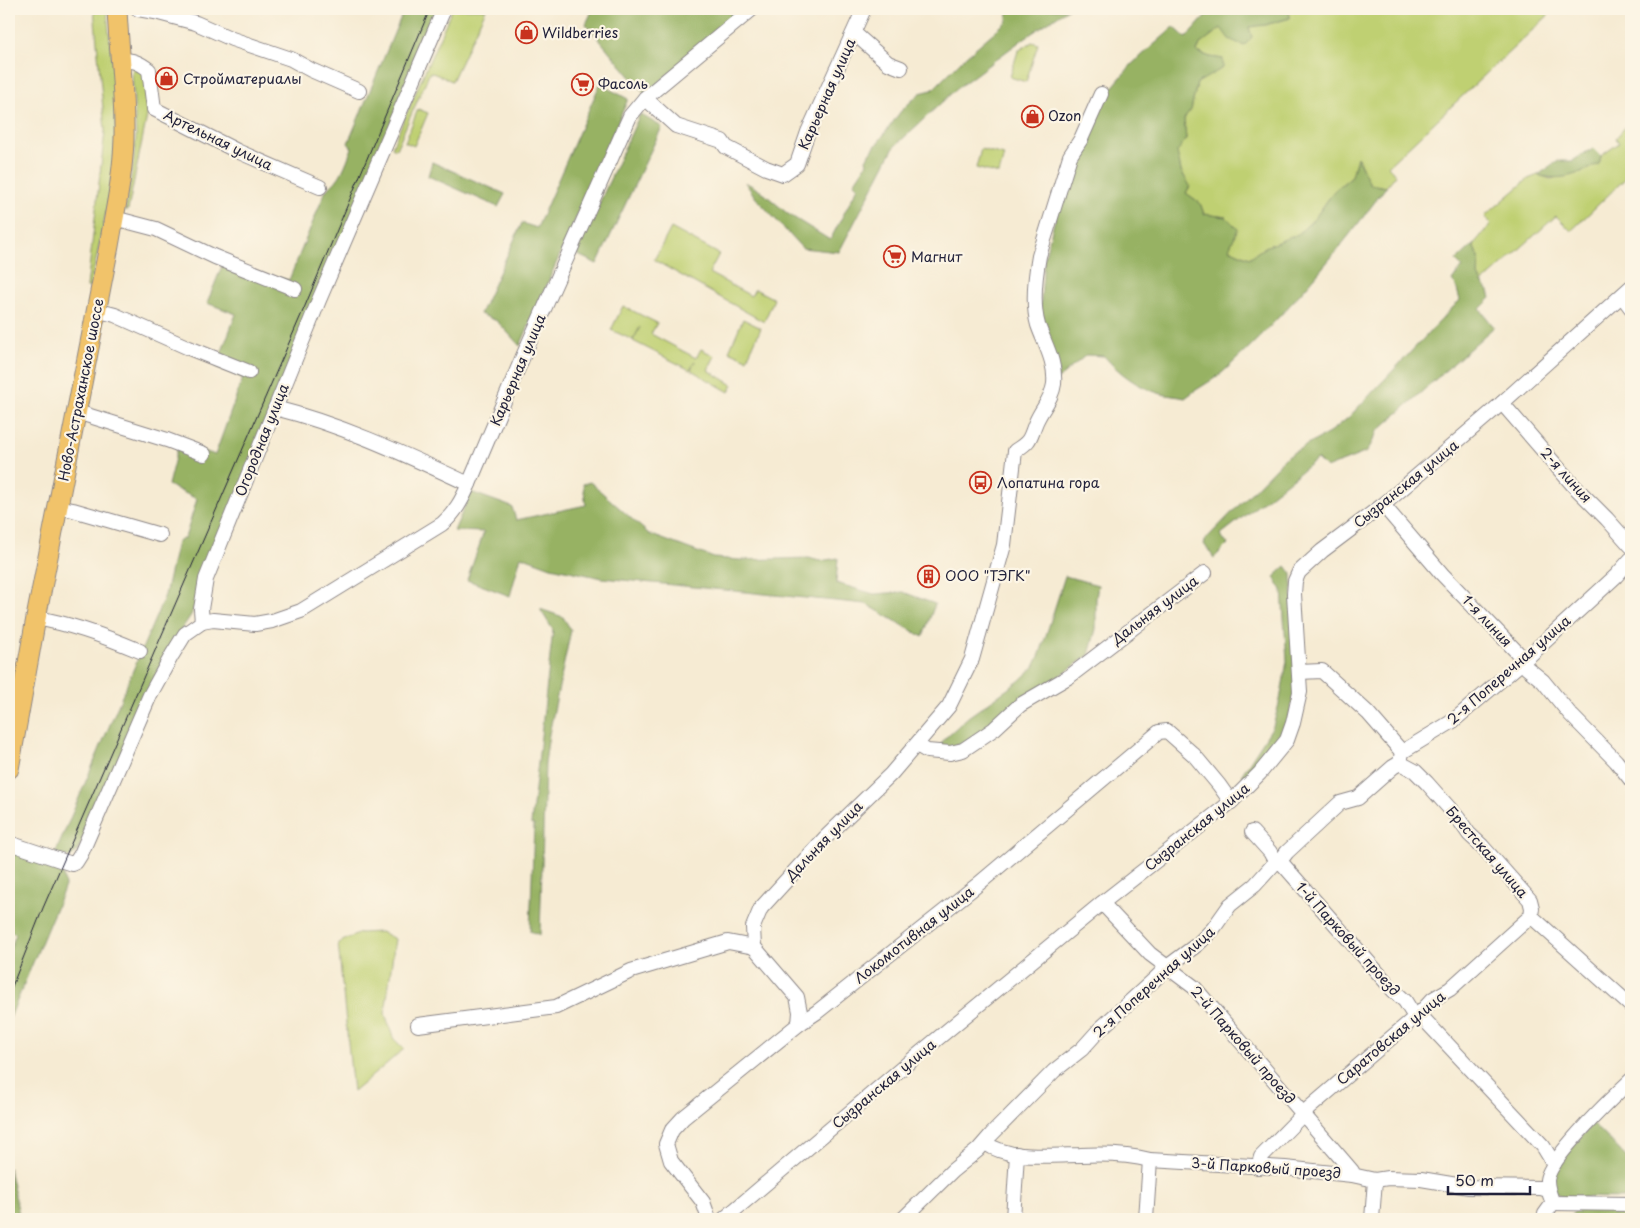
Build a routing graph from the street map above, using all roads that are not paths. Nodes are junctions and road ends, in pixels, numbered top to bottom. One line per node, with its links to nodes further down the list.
1 (118, 9): 7 (main road, Ново-Астраханское шоссе)
2 (138, 9): 9 (street)
3 (444, 9): 20 (street, Огородная улица)
4 (752, 9): 11 (street, Карьерная улица)
5 (864, 9): 6 (street, Карьерная улица)
6 (854, 33): 8 (street); 11 (street, Карьерная улица)
7 (120, 60): 12 (street, Артельная улица); 13 (main road, Ново-Астраханское шоссе)
8 (901, 68)
9 (359, 91)
10 (1101, 94): 35 (street)
11 (645, 98): 23 (street, Карьерная улица)
12 (320, 187)
13 (114, 218): 14 (street); 17 (main road, Ново-Астраханское шоссе)
14 (295, 289)
15 (1626, 292): 16 (street); 19 (street, Сызранская улица)
16 (1631, 308)
17 (96, 310): 18 (street); 21 (main road, Ново-Астраханское шоссе)
18 (249, 372)
19 (1502, 404): 24 (street, Сызранская улица); 27 (street, 2-я линия)
20 (275, 408): 23 (street); 31 (street, Огородная улица)
21 (77, 412): 22 (street); 25 (main road, Ново-Астраханское шоссе)
22 (204, 454)
23 (469, 484): 31 (street, Карьерная улица)
24 (1383, 506): 33 (street, 1-я линия); 34 (street, Сызранская улица)
25 (58, 507): 26 (street); 30 (main road, Ново-Астраханское шоссе)
26 (160, 535)
27 (1631, 546)
28 (1631, 559): 33 (street, 2-я Поперечная улица)
29 (1205, 573): 35 (street, Дальняя улица)
30 (36, 618): 32 (street); 37 (main road, Ново-Астраханское шоссе)
31 (202, 622): 41 (street)
32 (140, 652)
33 (1522, 661): 36 (street, 2-я Поперечная улица); 38 (street, 1-я линия)
34 (1299, 672): 36 (street, Брестская улица); 39 (street, Сызранская улица)
35 (917, 745): 45 (street, Дальняя улица)
36 (1401, 758): 42 (street, 2-я Поперечная улица); 44 (street, Брестская улица)
37 (9, 769)
38 (1631, 780)
39 (1231, 802): 43 (street, Сызранская улица); 49 (street, Локомотивная улица)
40 (1252, 832): 42 (street, 1-й Парковый проезд)
41 (9, 843)
42 (1278, 862): 46 (street, 2-я Поперечная улица); 48 (street, 1-й Парковый проезд)
43 (1102, 904): 46 (street, 2-й Парковый проезд); 63 (street, Сызранская улица)
44 (1531, 916): 47 (street, Брестская улица); 48 (street, Саратовская улица)
45 (754, 947): 49 (street); 50 (street)
46 (1167, 966): 52 (street, 2-й Парковый проезд); 53 (street, 2-я Поперечная улица)
47 (1631, 1006)
48 (1417, 1015): 52 (street, Саратовская улица); 56 (street, 1-й Парковый проезд)
49 (799, 1024): 62 (street, Локомотивная улица)
50 (418, 1026)
51 (1631, 1080): 56 (street)
52 (1303, 1114): 57 (street, Саратовская улица); 58 (street, 2-й Парковый проезд)
53 (985, 1143): 54 (street, 3-й Парковый проезд); 64 (street, 2-я Поперечная улица)
54 (1017, 1154): 55 (street, 3-й Парковый проезд); 65 (street)
55 (1150, 1160): 57 (street, 3-й Парковый проезд); 66 (street)
56 (1554, 1164): 60 (street)
57 (1258, 1167): 58 (street, 3-й Парковый проезд)
58 (1352, 1175): 59 (street, 3-й Парковый проезд)
59 (1375, 1180): 60 (street, 3-й Парковый проезд); 67 (street)
60 (1550, 1196): 61 (street, 3-й Парковый проезд); 68 (street)
61 (1631, 1204)
62 (709, 1219)
63 (724, 1219)
64 (903, 1219)
65 (1013, 1219)
66 (1146, 1219)
67 (1372, 1219)
68 (1544, 1219)

